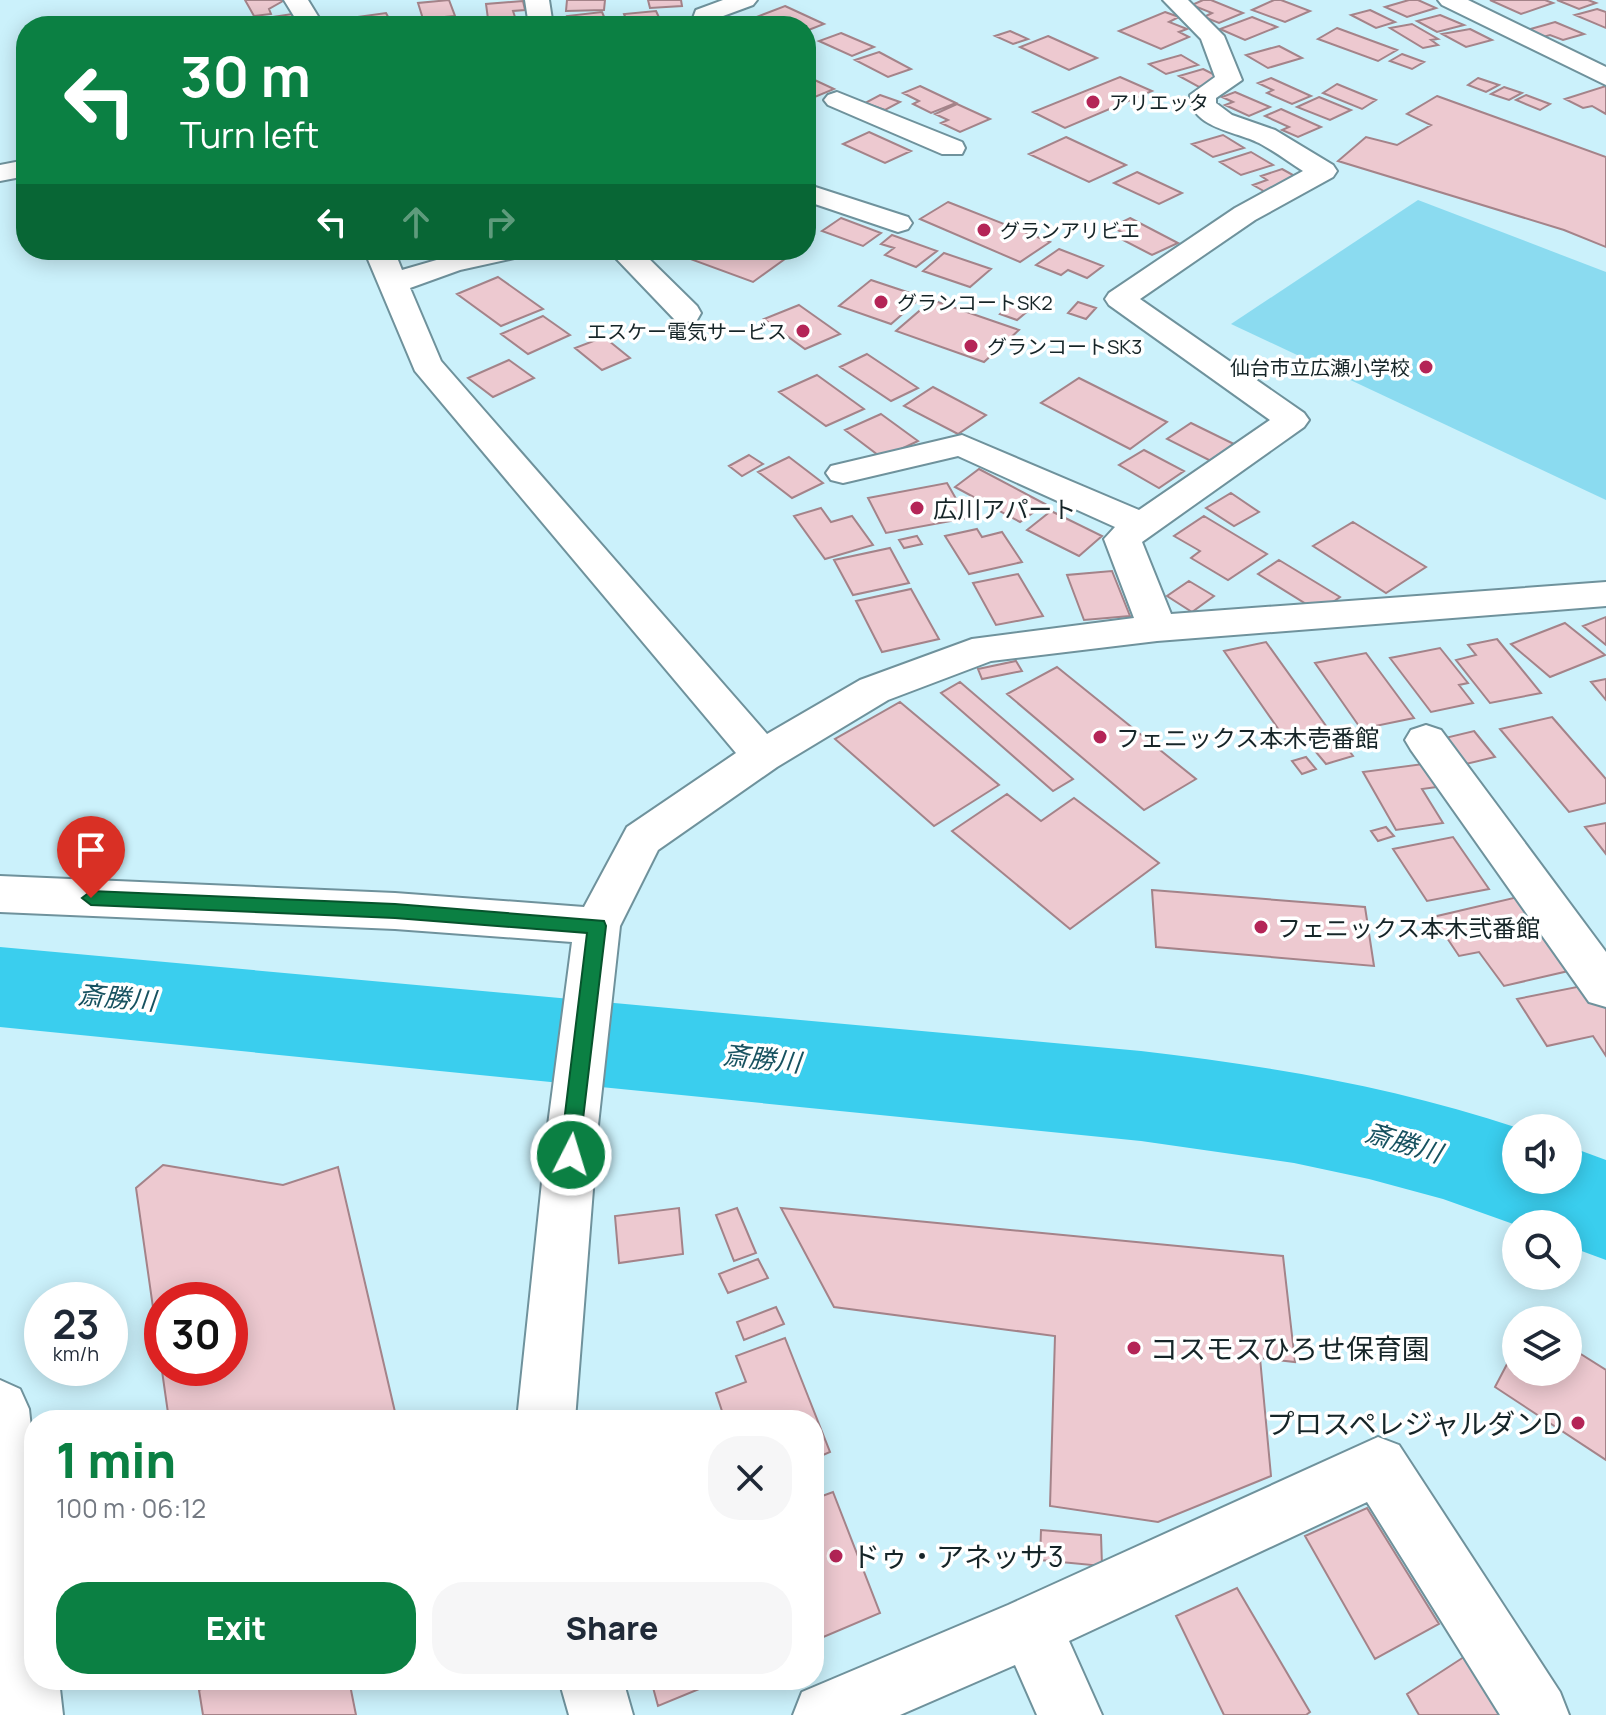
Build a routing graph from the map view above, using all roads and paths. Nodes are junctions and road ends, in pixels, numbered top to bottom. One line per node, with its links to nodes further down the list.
1 (745, 0): 4 (street)
2 (1175, 0): 16 (street)
3 (1450, 0): 5 (street)
4 (704, 16)
5 (1606, 77)
6 (862, 89): 7 (street)
7 (952, 148)
8 (816, 195): 9 (street)
9 (898, 223)
10 (383, 260): 13 (street)
11 (466, 260): 13 (street)
12 (633, 260): 14 (street)
13 (392, 284): 20 (street)
14 (686, 313)
15 (843, 473): 16 (street)
16 (1142, 525): 18 (street)
17 (1606, 594): 18 (street)
18 (1157, 628): 20 (street)
19 (1426, 740): 23 (street)
20 (762, 756): 22 (street)
21 (0, 894): 22 (street)
22 (597, 926): 25 (street)
23 (1606, 988)
24 (0, 1409): 27 (street)
25 (547, 1410)
26 (1030, 1627): 32 (street); 33 (street); 34 (street)
27 (24, 1646)
28 (28, 1690): 30 (street)
29 (594, 1690): 31 (street)
30 (31, 1715)
31 (601, 1715)
32 (825, 1715)
33 (1070, 1715)
34 (1537, 1715)

